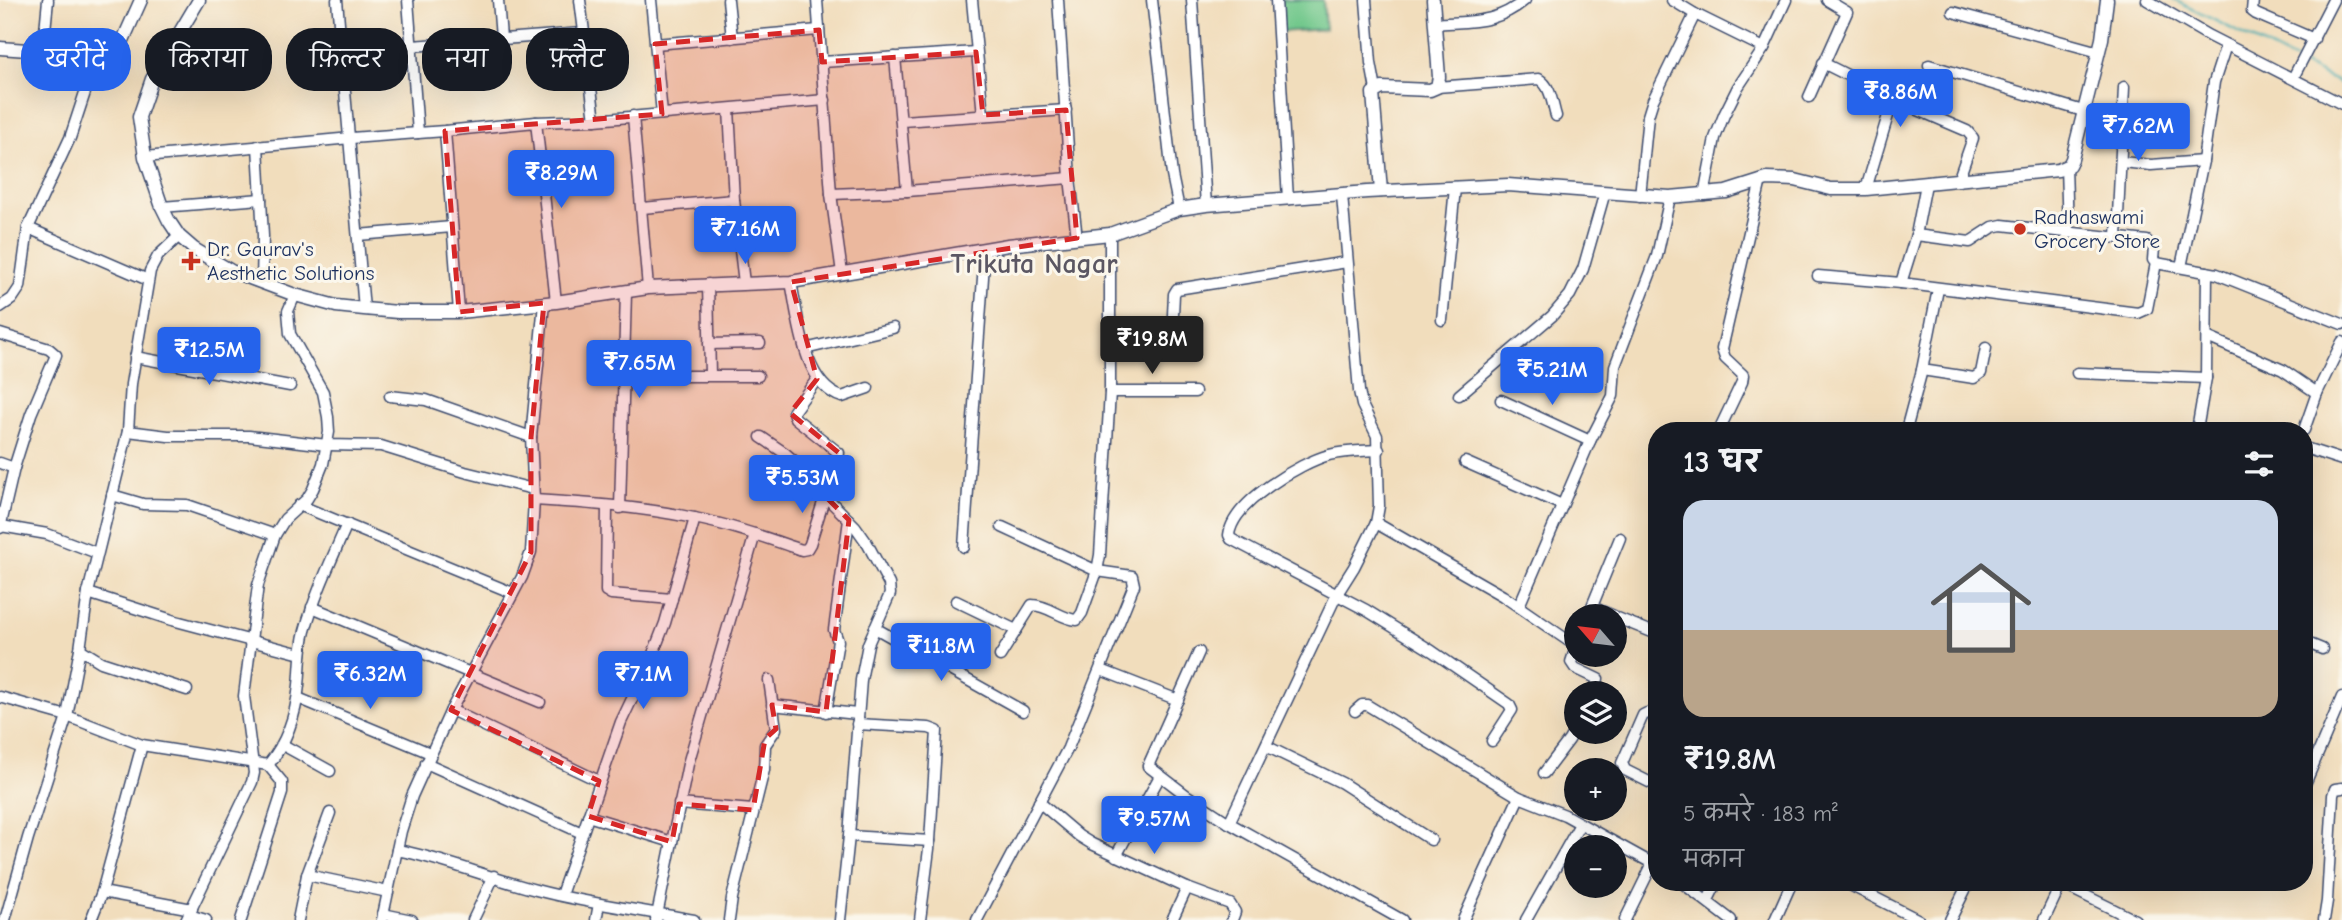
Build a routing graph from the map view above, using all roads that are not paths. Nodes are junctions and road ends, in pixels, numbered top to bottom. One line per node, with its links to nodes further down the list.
1 (48, 0): 29 (street)
2 (141, 0): 30 (street)
3 (199, 0): 73 (street)
4 (337, 0): 71 (street)
5 (408, 0): 39 (street)
6 (498, 0): 31 (street)
7 (580, 0): 32 (street)
8 (651, 0): 36 (street)
9 (728, 0): 34 (street)
10 (817, 0): 33 (street)
11 (972, 0): 43 (street)
12 (1058, 0): 59 (street)
13 (1152, 0): 97 (street)
14 (1192, 0): 94 (street)
15 (1276, 0): 92 (street)
16 (1366, 0): 52 (street)
17 (1433, 0): 28 (street)
18 (1672, 0): 27 (street)
19 (1786, 0): 41 (street)
20 (1827, 0): 47 (street)
21 (2107, 0): 44 (street)
22 (2147, 0): 38 (street)
23 (2253, 0): 35 (street)
24 (2333, 0): 35 (street)
25 (1519, 2): 28 (street)
26 (1953, 12): 44 (street)
27 (1695, 14): 41 (street); 89 (street)
28 (1436, 24): 50 (street)
29 (45, 28)
30 (129, 28)
31 (500, 28)
32 (583, 28)
33 (819, 30): 34 (street); 46 (street)
34 (732, 38): 36 (street)
35 (2314, 39): 49 (street)
36 (655, 44): 62 (street)
37 (422, 45): 39 (street)
38 (2226, 45): 49 (street); 74 (street)
39 (412, 46): 70 (street)
40 (0, 48): 42 (street)
41 (1764, 48): 88 (street)
42 (21, 49)
43 (976, 52): 45 (street); 63 (street)
44 (2099, 52): 61 (street)
45 (895, 57): 46 (street); 67 (street)
46 (822, 62): 56 (street)
47 (1823, 63): 55 (street); 82 (street)
48 (1929, 65): 61 (street)
49 (2298, 68): 57 (street)
50 (1437, 87): 52 (street); 65 (street)
51 (2124, 87): 75 (street)
52 (1376, 90): 84 (street)
53 (85, 91): 99 (street)
54 (591, 91): 66 (street)
55 (1809, 97)
56 (825, 100): 58 (street); 86 (street)
57 (2342, 104)
58 (729, 109): 62 (street); 93 (street)
59 (1066, 110): 63 (street); 77 (street)
60 (1919, 110): 79 (street)
61 (2083, 111): 76 (street)
62 (662, 114): 64 (street)
63 (983, 115): 67 (street)
64 (633, 116): 66 (street); 96 (street)
65 (1556, 116)
66 (595, 120): 68 (street)
67 (902, 121): 83 (street)
68 (536, 122): 69 (street); 124 (street)
69 (445, 131): 70 (street); 98 (street)
70 (418, 133): 71 (street)
71 (351, 138): 72 (street); 102 (street)
72 (258, 146): 73 (street); 91 (street)
73 (145, 157): 95 (street)
74 (2203, 161): 75 (street); 110 (street)
75 (2122, 162): 105 (street)
76 (2066, 166): 79 (street); 100 (street)
77 (1070, 178): 83 (street); 106 (street)
78 (1761, 180): 82 (street); 88 (street); 155 (street)
79 (1958, 181): 80 (street)
80 (1926, 184): 82 (street); 103 (street)
81 (1455, 188): 84 (street); 85 (street); 128 (street)
82 (1866, 189)
83 (907, 191): 86 (street)
84 (1381, 191): 87 (street)
85 (1605, 192): 89 (street); 152 (street)
86 (831, 194): 112 (street)
87 (1342, 195): 92 (street); 108 (street)
88 (1704, 195): 90 (street)
89 (1640, 196): 90 (street)
90 (1670, 197): 162 (street)
91 (261, 199): 95 (street); 117 (street)
92 (1288, 199): 94 (street)
93 (734, 200): 96 (street); 115 (street)
94 (1206, 205): 97 (street)
95 (162, 207): 104 (street)
96 (642, 208): 120 (street)
97 (1179, 209): 101 (street)
98 (452, 227): 102 (street); 127 (street)
99 (28, 228): 114 (street); 125 (street)
100 (2068, 233): 103 (street); 105 (street)
101 (1110, 234): 106 (street); 136 (street)
102 (358, 235): 126 (street)
103 (1916, 235): 118 (street)
104 (179, 236): 114 (street); 117 (street)
105 (2117, 237): 109 (street)
106 (1077, 238): 107 (street)
107 (985, 249): 112 (street); 186 (street)
108 (1347, 262): 136 (street); 164 (street)
109 (2156, 263): 110 (street); 121 (street)
110 (2181, 267): 111 (street)
111 (2207, 272): 129 (street); 132 (street)
112 (842, 273): 116 (street)
113 (1818, 276): 118 (street)
114 (148, 280): 139 (street)
115 (744, 282): 116 (street); 119 (street)
116 (791, 282): 138 (street)
117 (262, 283): 123 (street)
118 (1901, 283): 121 (street)
119 (708, 284): 120 (street); 135 (street)
120 (648, 288): 122 (street)
121 (1938, 289): 140 (street)
122 (626, 292): 124 (street); 176 (street)
123 (295, 295): 126 (street); 163 (street)
124 (550, 303): 127 (street); 160 (street)
125 (0, 307)
126 (364, 309): 127 (street)
127 (459, 312)
128 (1442, 320)
129 (2342, 324)
130 (893, 328): 138 (street)
131 (0, 334): 169 (street)
132 (2207, 337): 145 (street); 151 (street)
133 (760, 342): 135 (street)
134 (2342, 342): 151 (street)
135 (709, 344): 143 (street)
136 (1111, 345): 149 (street)
137 (1986, 348): 140 (street)
138 (805, 349): 146 (street)
139 (135, 357): 147 (street); 159 (street)
140 (1922, 370): 156 (street)
141 (2077, 373): 145 (street)
142 (667, 376): 143 (street)
143 (710, 376): 144 (street)
144 (758, 376)
145 (2206, 378): 157 (street)
146 (817, 379): 148 (street); 170 (street)
147 (290, 386)
148 (868, 388)
149 (1110, 392): 150 (street); 188 (street)
150 (1195, 392)
151 (2317, 393): 158 (street)
152 (1459, 395)
153 (390, 396): 160 (street)
154 (1501, 400): 162 (street)
155 (1723, 422)
156 (1908, 422)
157 (2198, 422)
158 (2307, 422)
159 (128, 431): 163 (street); 172 (street)
160 (531, 437): 171 (street)
161 (761, 437): 170 (street)
162 (1590, 442): 174 (street)
163 (327, 445): 171 (street); 173 (street)
164 (1379, 450): 179 (street); 191 (street)
165 (2313, 451): 166 (street)
166 (2342, 460)
167 (1465, 462): 174 (street)
168 (0, 463): 169 (street)
169 (14, 468): 181 (street)
170 (822, 492): 178 (street); 183 (street)
171 (534, 494): 175 (street); 190 (street)
172 (112, 495): 184 (street); 187 (street)
173 (299, 505): 180 (street); 184 (street)
174 (1562, 505): 195 (street)
175 (607, 506): 176 (street); 192 (street)
176 (620, 508): 177 (street)
177 (695, 518): 183 (street); 192 (street)
178 (849, 520): 198 (street); 224 (street)
179 (1376, 523): 191 (street); 195 (street)
180 (346, 524): 190 (street); 196 (street)
181 (0, 527): 187 (street)
182 (1002, 527): 188 (street)
183 (755, 534): 245 (street)
184 (275, 535): 202 (street)
185 (1620, 537): 194 (street)
186 (964, 547)
187 (97, 553): 189 (street)
188 (1097, 571): 199 (street); 210 (street)
189 (88, 593): 202 (street); 204 (street)
190 (513, 593): 211 (street)
191 (1337, 594): 228 (street); 232 (street)
192 (672, 599): 240 (street)
193 (956, 601): 199 (street)
194 (1593, 604)
195 (1519, 606): 201 (street)
196 (312, 607): 207 (street); 211 (street)
197 (1628, 622): 200 (street)
198 (875, 628): 222 (street); 227 (street)
199 (1016, 630): 208 (street)
200 (1648, 630)
201 (1564, 637)
202 (251, 642): 207 (street); 234 (street)
203 (2313, 645): 205 (street)
204 (80, 649): 214 (street); 226 (street)
205 (2322, 649)
206 (1199, 652): 218 (street)
207 (301, 654): 217 (street)
208 (1000, 656)
209 (1574, 667): 213 (street)
210 (1101, 670): 218 (street); 244 (street)
211 (471, 673): 219 (street); 221 (street)
212 (769, 680): 220 (street)
213 (1597, 681)
214 (187, 690)
215 (0, 697): 226 (street)
216 (2342, 697): 236 (street)
217 (298, 698): 231 (street); 233 (street)
218 (1178, 700): 239 (street)
219 (540, 702)
220 (772, 705): 224 (street); 246 (street)
221 (451, 710): 233 (street); 240 (street)
222 (1023, 710)
223 (1355, 710): 243 (street)
224 (826, 712): 227 (street)
225 (1648, 713): 241 (street)
226 (67, 716): 230 (street); 278 (street)
227 (857, 719): 252 (street); 254 (street)
228 (1492, 741)
229 (1566, 744): 238 (street)
230 (142, 745): 234 (street); 270 (street)
231 (284, 746): 235 (street); 237 (street)
232 (1266, 746): 249 (street); 253 (street)
233 (428, 758): 251 (street); 256 (street)
234 (255, 764): 235 (street); 275 (street)
235 (268, 765): 281 (street)
236 (2313, 765)
237 (330, 771)
238 (1544, 773)
239 (1160, 776): 249 (street); 257 (street)
240 (599, 781): 248 (street)
241 (1648, 782)
242 (2342, 788): 303 (street)
243 (1518, 797): 250 (street); 294 (street)
244 (1039, 802): 257 (street); 290 (street)
245 (680, 804): 246 (street); 255 (street)
246 (753, 810): 287 (street)
247 (330, 813): 259 (street)
248 (588, 816): 251 (street); 255 (street)
249 (1229, 823): 293 (street)
250 (1580, 824): 258 (street); 295 (street)
251 (582, 833): 272 (street)
252 (849, 836): 254 (street); 288 (street)
253 (1431, 840)
254 (930, 841): 289 (street)
255 (672, 842): 277 (street)
256 (397, 850): 260 (street); 271 (street)
257 (1116, 856): 262 (street)
258 (1648, 861)
259 (307, 875): 271 (street); 282 (street)
260 (494, 876): 272 (street); 284 (street)
261 (1648, 878): 296 (street)
262 (1187, 888): 291 (street); 292 (street)
263 (1694, 891): 273 (street)
264 (1712, 891): 273 (street)
265 (1788, 891): 298 (street)
266 (1862, 891): 299 (street)
267 (1964, 891): 300 (street)
268 (2057, 891): 301 (street)
269 (2076, 891): 302 (street)
270 (102, 892): 275 (street); 279 (street)
271 (388, 892): 276 (street)
272 (561, 895): 274 (street)
273 (1708, 900): 297 (street)
274 (599, 904): 277 (street); 285 (street)
275 (189, 915): 280 (street)
276 (383, 917): 283 (street)
277 (656, 917): 286 (street)
278 (5, 920)
279 (91, 920)
280 (206, 920)
281 (241, 920)
282 (298, 920)
283 (412, 920)
284 (473, 920)
285 (596, 920)
286 (694, 920)
287 (729, 920)
288 (840, 920)
289 (920, 920)
290 (978, 920)
291 (1172, 920)
292 (1232, 920)
293 (1402, 920)
294 (1463, 920)
295 (1526, 920)
296 (1625, 920)
297 (1731, 920)
298 (1776, 920)
299 (1919, 920)
300 (1950, 920)
301 (2044, 920)
302 (2135, 920)
303 (2323, 920)

